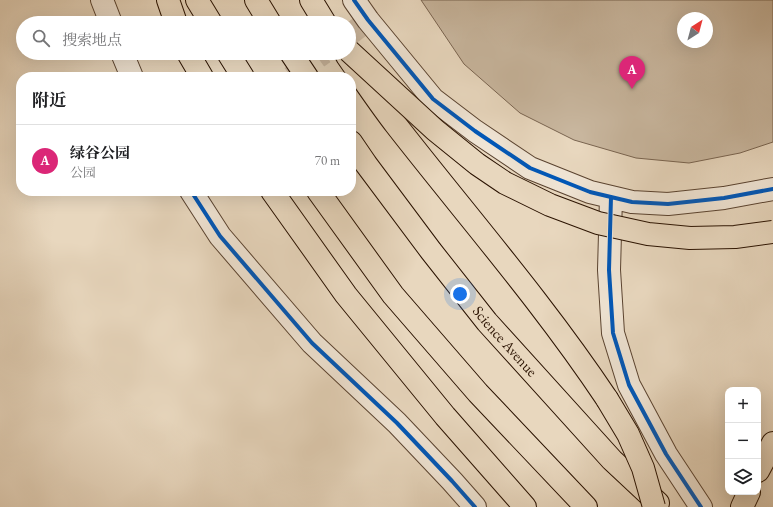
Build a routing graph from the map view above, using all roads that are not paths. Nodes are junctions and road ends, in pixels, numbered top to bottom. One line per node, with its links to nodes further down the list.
1 (102, 0): 7 (street)
2 (168, 0): 8 (main road)
3 (198, 0): 9 (main road)
4 (256, 0): 10 (main road)
5 (311, 0): 11 (main road)
6 (354, 0): 27 (street)
7 (108, 16)
8 (174, 16)
9 (206, 16)
10 (266, 16)
11 (321, 16)
12 (356, 57): 28 (main road, bridge)
13 (125, 60): 18 (street)
14 (192, 60): 19 (main road)
15 (232, 60): 20 (main road)
16 (296, 60): 21 (main road)
17 (350, 60): 35 (main road, bridge)
18 (130, 72)
19 (199, 72)
20 (240, 72)
21 (304, 72)
22 (356, 149): 36 (main road, Science Avenue)
23 (773, 189): 27 (street)
24 (194, 196): 32 (street)
25 (276, 196): 33 (main road)
26 (322, 196): 34 (main road)
27 (611, 197): 37 (street)
28 (773, 232)
29 (773, 443): 30 (main road)
30 (761, 465)
31 (748, 495): 38 (main road)
32 (475, 507)
33 (525, 507)
34 (586, 507)
35 (654, 507)
36 (661, 507)
37 (701, 507)
38 (742, 507)

